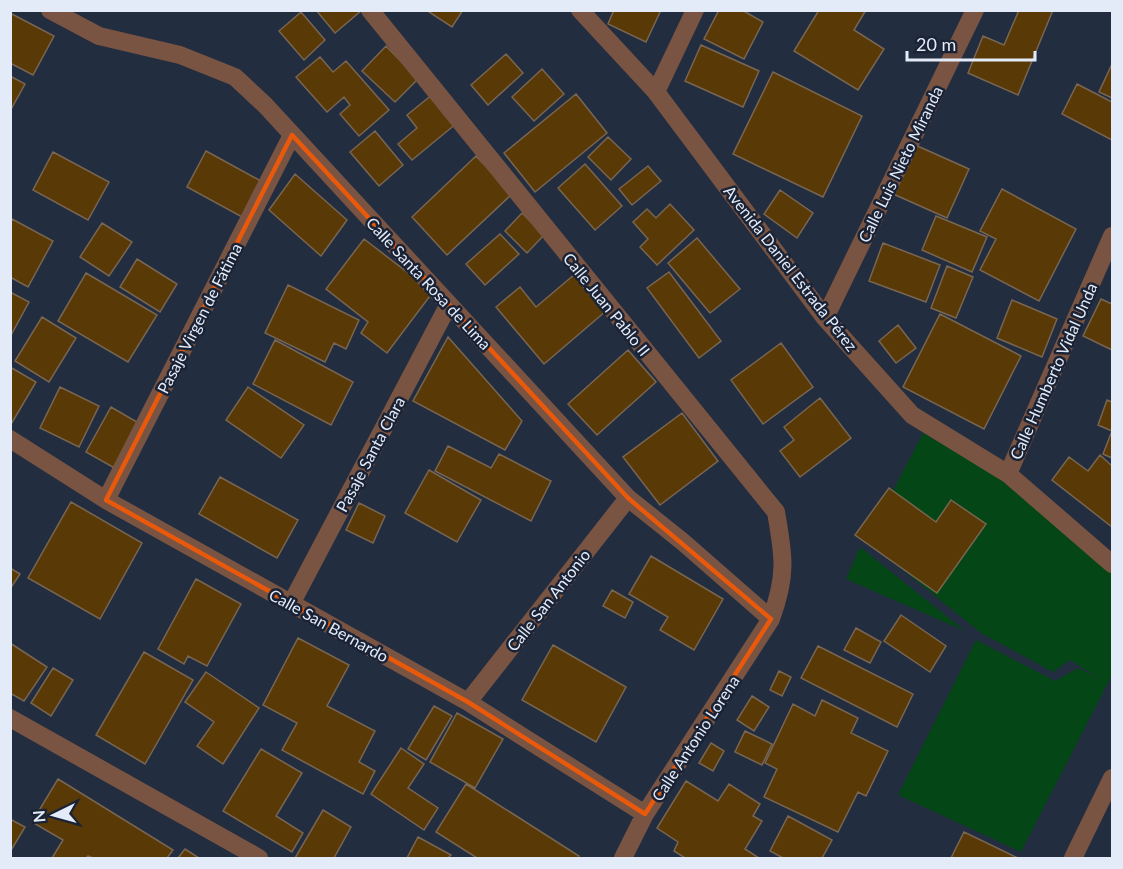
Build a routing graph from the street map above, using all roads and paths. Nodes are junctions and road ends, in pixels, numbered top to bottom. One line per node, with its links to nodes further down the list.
1 (50, 10): 7 (street, Calle Santa Rosa de Lima)
2 (370, 10): 17 (street, Calle Juan Pablo II)
3 (580, 10): 6 (street, Avenida Daniel Estrada Pérez)
4 (695, 10): 6 (street)
5 (975, 10): 10 (street, Calle Luis Nieto Miranda)
6 (656, 92): 10 (street, Avenida Daniel Estrada Pérez)
7 (292, 135): 9 (street, Calle Santa Rosa de Lima); 14 (street, Pasaje Virgen de Fátima)
8 (1113, 236): 12 (street, Calle Humberto Vidal Unda)
9 (449, 304): 13 (street, Calle Santa Rosa de Lima); 16 (street, Pasaje Santa Clara)
10 (825, 318): 12 (street, Avenida Daniel Estrada Pérez)
11 (10, 439): 14 (street, Calle San Bernardo)
12 (1008, 474): 15 (street, Avenida Daniel Estrada Pérez)
13 (628, 498): 17 (street, Calle Santa Rosa de Lima); 18 (street, Calle San Antonio)
14 (106, 500): 16 (street, Calle San Bernardo)
15 (1113, 564)
16 (291, 604): 18 (street, Calle San Bernardo)
17 (771, 619): 21 (street, Calle Antonio Lorena)
18 (468, 702): 21 (street, Calle San Bernardo)
19 (10, 718): 22 (street)
20 (1113, 778): 24 (street)
21 (645, 814): 23 (street, Calle Antonio Lorena)
22 (259, 858)
23 (623, 858)
24 (1073, 858)

